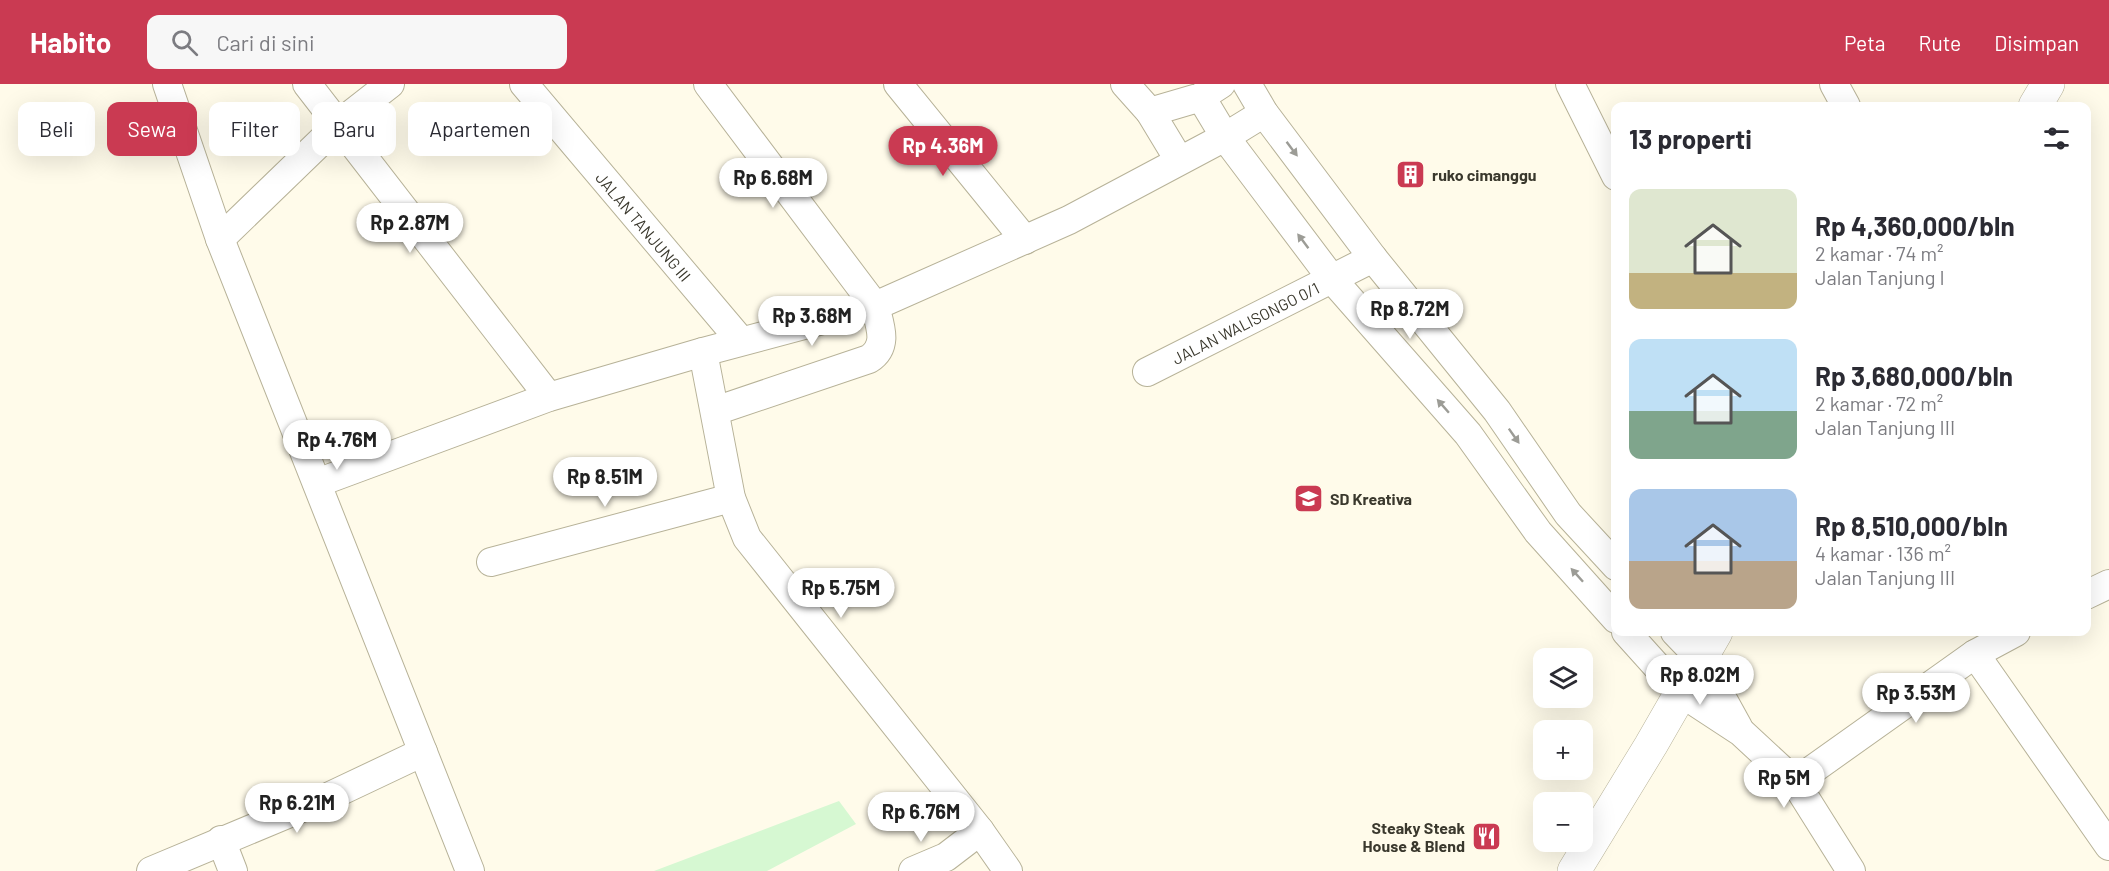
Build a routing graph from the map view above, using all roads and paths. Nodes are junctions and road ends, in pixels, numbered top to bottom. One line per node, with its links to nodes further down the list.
1 (167, 84): 24 (street)
2 (307, 84): 13 (street)
3 (390, 84): 14 (street)
4 (524, 84): 29 (street, JALAN TANJUNG III)
5 (708, 84): 28 (street)
6 (898, 84): 25 (street)
7 (1125, 84): 17 (street)
8 (1247, 84): 18 (street)
9 (1570, 84): 23 (street)
10 (1834, 84): 15 (street)
11 (2048, 84): 16 (street)
12 (1211, 90): 17 (street); 19 (street)
13 (322, 102)
14 (367, 102)
15 (1844, 102)
16 (2037, 102)
17 (1150, 112): 22 (street)
18 (1264, 113): 19 (street); 26 (street, one-way to 26)
19 (1225, 137): 22 (street); 27 (street, one-way to 19)
20 (312, 150): 24 (street)
21 (365, 156): 32 (street)
22 (1179, 160): 25 (street)
23 (1611, 166)
24 (220, 239): 36 (street)
25 (1025, 240): 28 (street)
26 (1373, 258): 27 (street, JALAN WALISONGO 0/1); 34 (street)
27 (1332, 279): 31 (street, JALAN WALISONGO 0/1); 35 (street, one-way to 27)
28 (875, 306): 29 (street); 33 (street)
29 (741, 341): 30 (street)
30 (703, 352): 32 (street); 33 (street)
31 (1148, 372)
32 (549, 397): 36 (street)
33 (715, 411): 37 (street)
34 (1497, 411): 35 (street); 38 (street, one-way to 38)
35 (1468, 434): 42 (street, one-way to 35)
36 (317, 483): 50 (street)
37 (731, 498): 39 (street); 52 (street)
38 (1611, 561)
39 (491, 562)
40 (2109, 584): 41 (street)
41 (2091, 593)
42 (1611, 613)
43 (1630, 636): 48 (street)
44 (1686, 636): 46 (street)
45 (2009, 636): 47 (street)
46 (1708, 645): 48 (street); 49 (street)
47 (1975, 654): 51 (street); 54 (street)
48 (1680, 692): 49 (street); 60 (street)
49 (1736, 729): 51 (street)
50 (423, 752): 53 (street); 57 (street)
51 (1795, 782): 61 (street)
52 (980, 831): 58 (street); 59 (street)
53 (221, 840): 55 (street); 56 (street)
54 (2109, 846)
55 (151, 871)
56 (233, 871)
57 (470, 871)
58 (913, 871)
59 (1008, 871)
60 (1574, 871)
61 (1851, 871)

